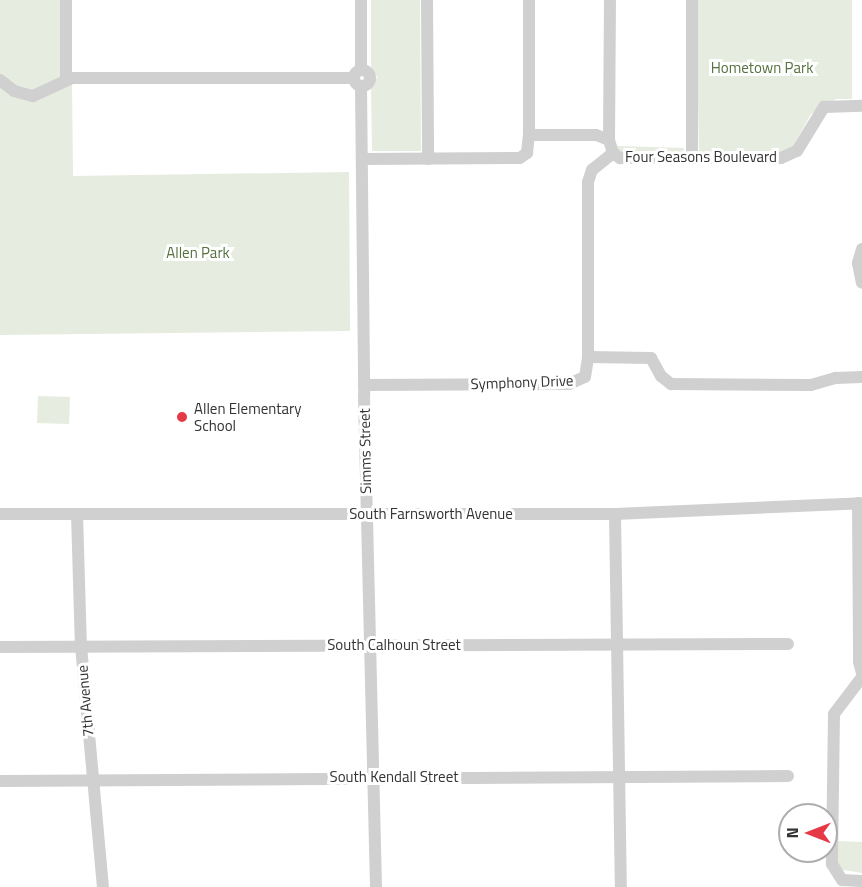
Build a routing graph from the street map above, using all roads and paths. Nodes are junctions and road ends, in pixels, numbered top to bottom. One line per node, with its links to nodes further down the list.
1 (66, 0): 7 (street)
2 (361, 0): 8 (street, Simms Street)
3 (427, 0): 15 (street)
4 (529, 0): 11 (street)
5 (610, 0): 12 (street)
6 (692, 0): 16 (street)
7 (66, 78): 8 (street); 9 (street)
8 (359, 78): 14 (street, Simms Street)
9 (0, 80)
10 (862, 106): 16 (street, Four Seasons Boulevard)
11 (529, 135): 12 (street, Four Seasons Boulevard); 15 (street)
12 (609, 140): 13 (street, Four Seasons Boulevard)
13 (613, 153): 16 (street, Four Seasons Boulevard); 19 (street)
14 (364, 159): 15 (street); 21 (street, Simms Street)
15 (429, 159)
16 (692, 159)
17 (862, 249): 18 (street)
18 (862, 283)
19 (588, 357): 20 (street, Symphony Drive); 21 (street, Symphony Drive)
20 (862, 377)
21 (364, 385): 23 (street, Simms Street)
22 (860, 503): 26 (street, South Farnsworth Avenue); 32 (street)
23 (366, 513): 25 (street, South Farnsworth Avenue); 26 (street, South Farnsworth Avenue); 28 (street, Simms Street)
24 (0, 514): 25 (street, South Farnsworth Avenue)
25 (77, 514): 30 (street, 7th Avenue)
26 (615, 514): 29 (street)
27 (788, 644): 29 (street, South Calhoun Street)
28 (373, 645): 29 (street, South Calhoun Street); 30 (street, South Calhoun Street); 34 (street, Simms Street)
29 (618, 645): 35 (street)
30 (81, 646): 31 (street, South Calhoun Street); 36 (street, 7th Avenue)
31 (0, 647)
32 (862, 675): 38 (street)
33 (788, 776): 35 (street, South Kendall Street)
34 (375, 777): 35 (street, South Kendall Street); 36 (street, South Kendall Street); 40 (street, Simms Street)
35 (620, 777): 41 (street)
36 (92, 780): 37 (street, South Kendall Street); 39 (street, 7th Avenue)
37 (0, 781)
38 (862, 881)
39 (103, 887)
40 (376, 887)
41 (621, 887)

